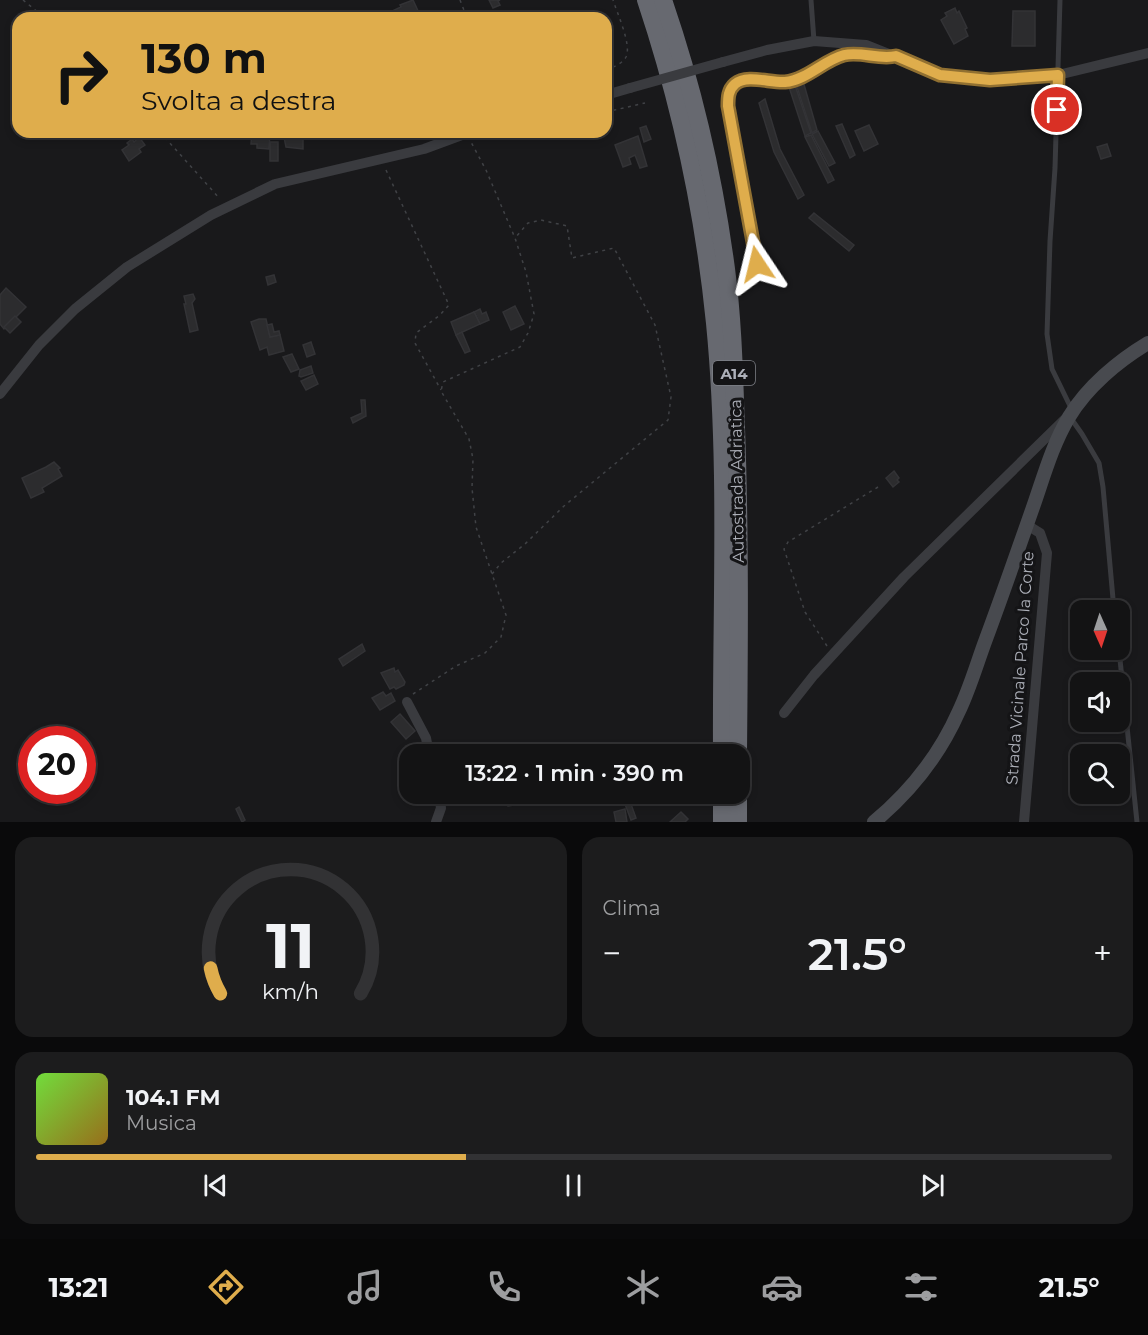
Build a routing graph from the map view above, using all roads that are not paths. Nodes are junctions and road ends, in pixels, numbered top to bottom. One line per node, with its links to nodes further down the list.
1 (646, 0): 21 (highway, Autostrada Adriatica / A14)
2 (663, 0): 22 (highway, Autostrada Adriatica / A14)
3 (811, 0): 5 (lane)
4 (1060, 0): 8 (lane)
5 (814, 41): 7 (street); 9 (street, bridge)
6 (1148, 53): 8 (street)
7 (896, 56): 8 (street); 11 (lane)
8 (1058, 75): 14 (lane)
9 (612, 93)
10 (456, 138): 13 (street)
11 (757, 264)
12 (1148, 343): 14 (street)
13 (0, 394)
14 (1071, 414): 15 (street); 16 (lane); 19 (street)
15 (1027, 525): 29 (street); 30 (street, Strada Vicinale Parco la Corte)
16 (1113, 600)
17 (1120, 660): 31 (lane)
18 (407, 702): 20 (street)
19 (784, 713)
20 (427, 744)
21 (722, 744)
22 (738, 744)
23 (440, 804): 26 (street)
24 (722, 804): 27 (highway)
25 (738, 804): 28 (highway)
26 (436, 822)
27 (722, 822)
28 (738, 822)
29 (874, 822)
30 (1024, 822)
31 (1137, 822)

